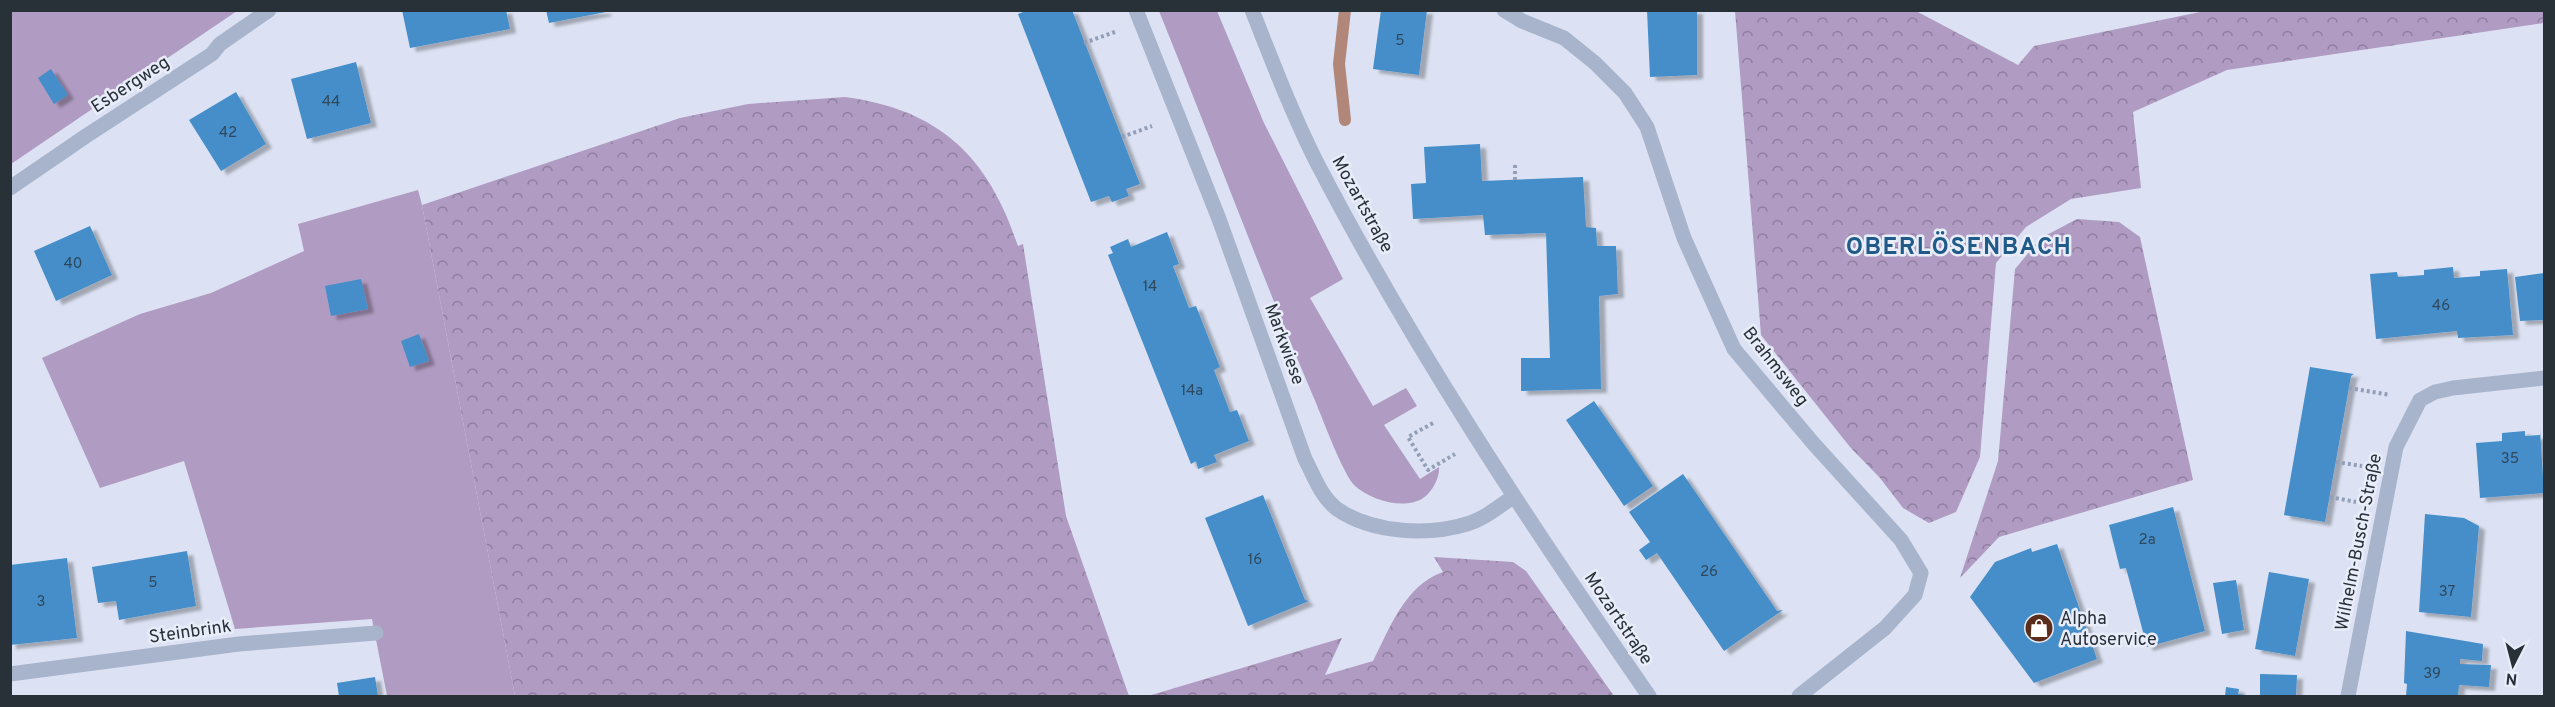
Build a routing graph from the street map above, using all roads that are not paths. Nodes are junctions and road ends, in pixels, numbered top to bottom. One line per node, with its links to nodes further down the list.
1 (269, 10): 5 (street, Esbergweg)
2 (1136, 10): 7 (street, Markwiese)
3 (1252, 10): 7 (street, Mozartstraße)
4 (1504, 10): 11 (street, Brahmsweg)
5 (10, 188)
6 (2544, 378): 12 (street, Wilhelm-Busch-Straße)
7 (1514, 495): 10 (street, Mozartstraße)
8 (376, 633): 9 (street, Steinbrink)
9 (10, 674)
10 (1649, 696)
11 (1799, 696)
12 (2348, 696)

